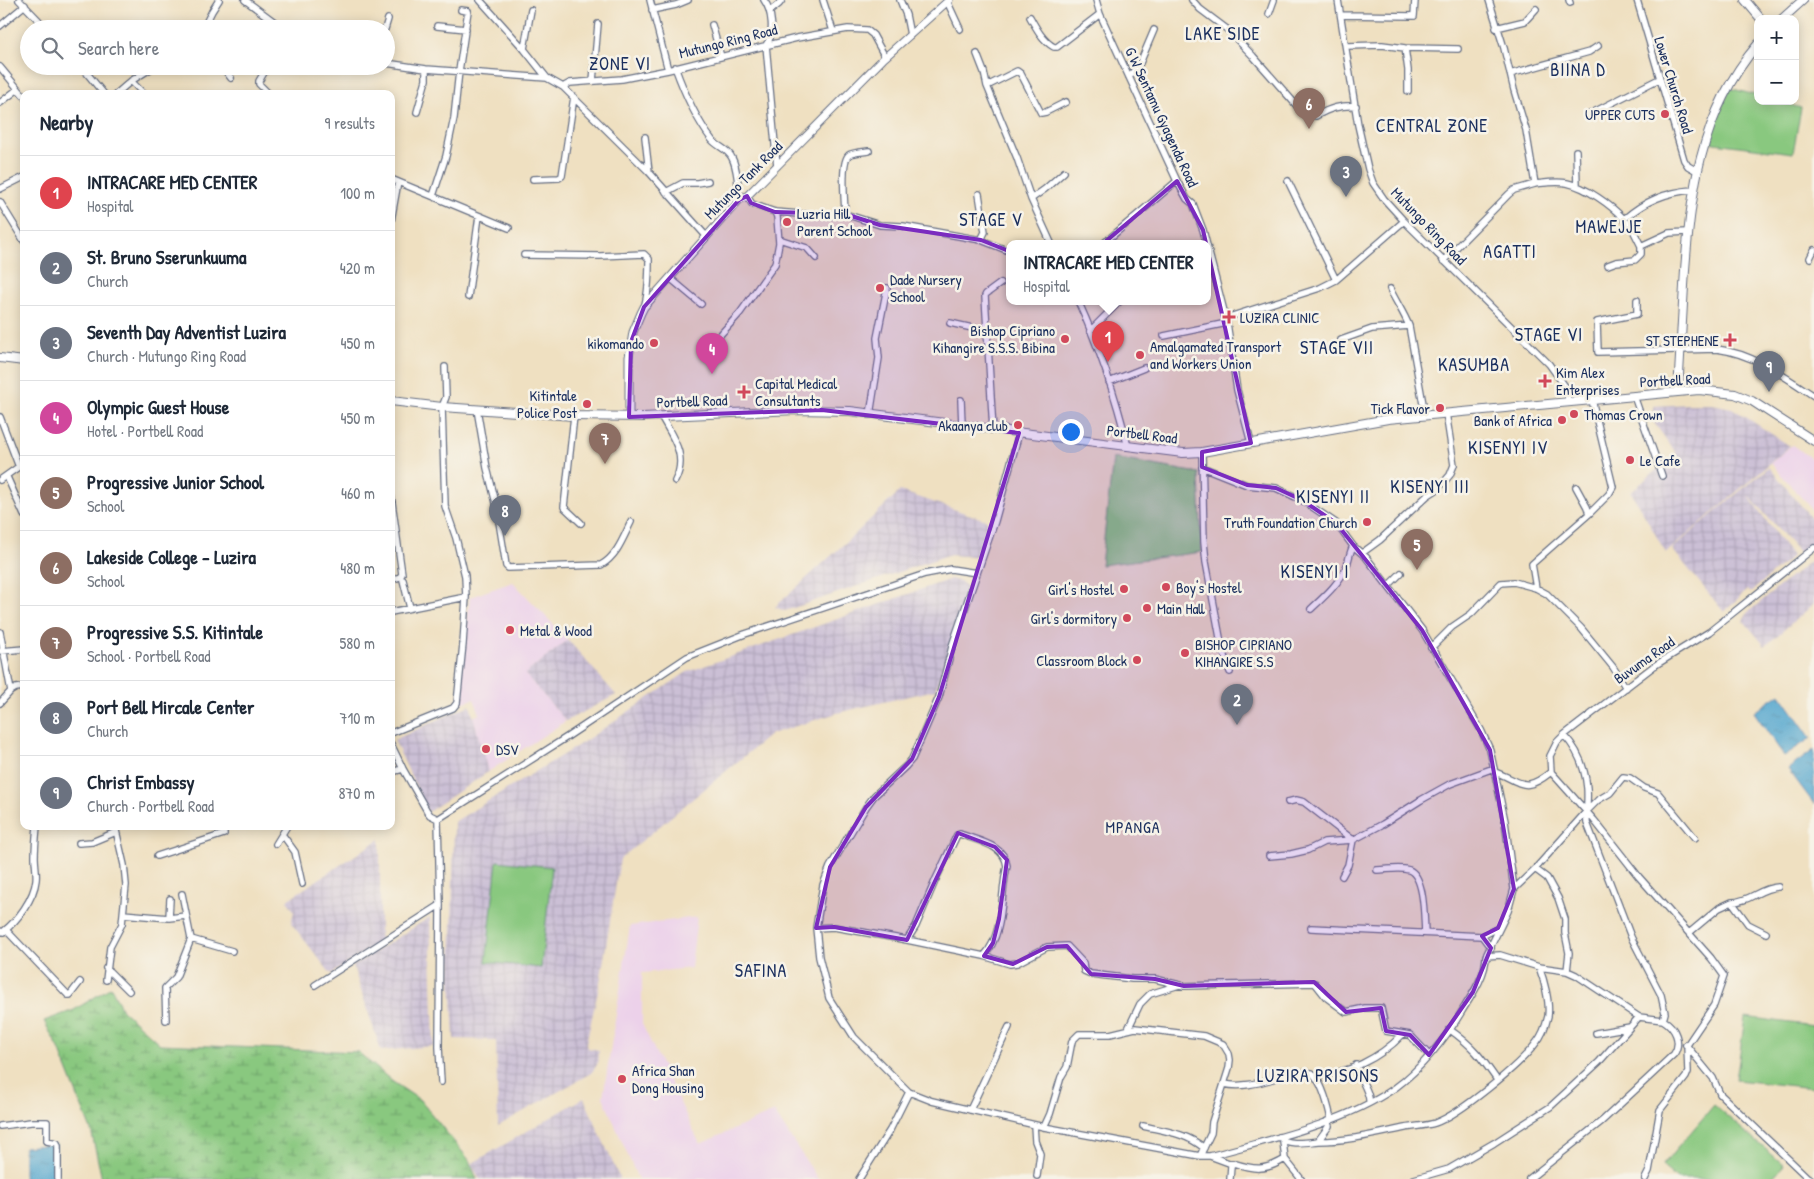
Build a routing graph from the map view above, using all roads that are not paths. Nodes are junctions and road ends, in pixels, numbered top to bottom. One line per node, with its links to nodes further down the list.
1 (19, 0): 22 (street)
2 (219, 0): 36 (street)
3 (244, 0): 23 (street)
4 (258, 0): 23 (street)
5 (480, 0): 53 (street)
6 (650, 0): 27 (street)
7 (688, 0): 27 (street)
8 (764, 0): 28 (street)
9 (782, 0): 28 (street)
10 (823, 0): 46 (street)
11 (900, 0): 47 (street)
12 (1096, 0): 29 (street, G W Sentamu Gyagenda Road)
13 (1192, 0): 87 (street)
14 (1274, 0): 30 (street)
15 (1338, 0): 31 (street, Mutungo Ring Road)
16 (1415, 0): 31 (street)
17 (1488, 0): 42 (street)
18 (1637, 0): 72 (street, Lower Church Road)
19 (1745, 0): 32 (main road)
20 (1803, 0): 33 (main road)
21 (948, 1): 44 (street); 47 (street, Mutungo Tank Road)
22 (25, 5): 35 (street); 40 (street)
23 (253, 7): 37 (street)
24 (1536, 9): 42 (street)
25 (461, 10): 43 (street)
26 (531, 10): 53 (street)
27 (652, 10): 62 (street)
28 (770, 11): 48 (street)
29 (1100, 14): 34 (street); 69 (street, G W Sentamu Gyagenda Road)
30 (1269, 14)
31 (1341, 15): 49 (street, Mutungo Ring Road)
32 (1758, 15)
33 (1786, 15)
34 (1030, 17)
35 (39, 20)
36 (208, 20)
37 (271, 20)
38 (598, 24): 74 (street)
39 (712, 25): 56 (street)
40 (0, 26)
41 (437, 26): 43 (street)
42 (1496, 28): 64 (street)
43 (466, 29): 63 (street)
44 (960, 29)
45 (1154, 30): 69 (street)
46 (833, 31): 48 (street, Mutungo Ring Road); 57 (street, Mutungo Ring Road)
47 (910, 35): 57 (street, Mutungo Tank Road)
48 (766, 45): 56 (street, Mutungo Ring Road); 93 (street)
49 (1347, 46): 51 (street); 87 (street, Mutungo Ring Road)
50 (1598, 46): 64 (street)
51 (1405, 48): 54 (street); 83 (street)
52 (1754, 48): 94 (main road)
53 (524, 49): 71 (street)
54 (1458, 49)
55 (977, 54): 75 (street)
56 (721, 56): 60 (street, Mutungo Ring Road)
57 (885, 57): 93 (street, Mutungo Tank Road)
58 (395, 64): 61 (street)
59 (0, 67): 77 (street)
60 (675, 67): 62 (street, Mutungo Ring Road); 114 (street)
61 (426, 69): 63 (street); 88 (street)
62 (668, 70): 74 (street, Mutungo Ring Road)
63 (459, 71): 71 (street); 110 (street)
64 (1510, 74): 104 (street)
65 (88, 75): 78 (street)
66 (141, 75): 73 (street)
67 (229, 75): 70 (street)
68 (262, 75): 81 (street)
69 (1129, 77): 101 (street, G W Sentamu Gyagenda Road)
70 (231, 78)
71 (547, 78): 76 (street)
72 (1659, 79): 89 (street); 94 (street, Lower Church Road)
73 (132, 81): 79 (street); 80 (street)
74 (593, 81): 76 (street, Mutungo Ring Road)
75 (987, 86): 85 (street); 113 (street)
76 (563, 87): 84 (street)
77 (18, 89): 82 (street); 86 (street)
78 (101, 90)
79 (121, 90)
80 (140, 90)
81 (265, 90)
82 (20, 91)
83 (1408, 91)
84 (574, 97): 95 (street); 98 (street)
85 (1066, 102)
86 (0, 103)
87 (1356, 106): 120 (street, Mutungo Ring Road)
88 (417, 112)
89 (1590, 114)
90 (645, 137): 95 (street)
91 (1576, 151): 105 (street)
92 (869, 152): 117 (street)
93 (777, 166): 111 (street, Mutungo Tank Road)
94 (1697, 171): 107 (main road)
95 (649, 172): 108 (street)
96 (1064, 172): 113 (street)
97 (20, 179): 106 (street)
98 (533, 179)
99 (395, 181): 103 (street)
100 (708, 181): 108 (street)
101 (1177, 181): 128 (street); 129 (street, G W Sentamu Gyagenda Road)
102 (1288, 181): 140 (street)
103 (398, 182): 110 (street); 112 (street)
104 (1534, 184): 105 (street); 136 (street)
105 (1577, 186): 119 (street)
106 (0, 189)
107 (1693, 190): 119 (street); 122 (main road)
108 (666, 192): 124 (street)
109 (979, 194): 126 (street)
110 (433, 196): 118 (street)
111 (747, 196): 114 (street, Mutungo Tank Road); 116 (street)
112 (395, 199)
113 (1031, 199): 127 (street)
114 (739, 200): 124 (street, Mutungo Tank Road)
115 (0, 202): 123 (street)
116 (775, 212): 117 (street); 125 (street)
117 (845, 214): 126 (street)
118 (479, 216): 121 (street); 144 (street)
119 (1624, 219): 130 (street)
120 (1404, 221): 136 (street, Mutungo Ring Road); 140 (street)
121 (509, 228)
122 (1687, 232): 130 (street); 158 (main road)
123 (20, 234)
124 (707, 237): 139 (street, Mutungo Tank Road)
125 (779, 239): 134 (street); 155 (street)
126 (981, 240): 131 (street)
127 (1051, 240)
128 (1108, 240)
129 (1206, 240)
130 (1641, 246): 138 (street)
131 (1006, 250)
132 (1814, 250): 135 (street)
133 (524, 255): 149 (street)
134 (816, 258)
135 (1810, 258)
136 (1443, 260): 170 (street, Mutungo Ring Road)
137 (1211, 261): 150 (street, G W Sentamu Gyagenda Road)
138 (1608, 265)
139 (670, 278): 146 (street); 149 (street, Mutungo Tank Road)
140 (1336, 280): 150 (street)
141 (1001, 283): 153 (street)
142 (887, 288): 174 (street)
143 (1390, 289): 152 (street)
144 (468, 297)
145 (1637, 300): 158 (street)
146 (701, 304)
147 (1080, 305): 154 (street)
148 (1116, 305): 154 (street)
149 (644, 307): 179 (street, Mutungo Tank Road)
150 (1226, 320): 156 (street); 184 (street, G W Sentamu Gyagenda Road)
151 (950, 322): 153 (street)
152 (1409, 326): 157 (street); 175 (street)
153 (986, 331): 181 (street)
154 (1090, 331): 163 (street)
155 (720, 335)
156 (1164, 336)
157 (1341, 340)
158 (1680, 349): 164 (main road); 166 (street)
159 (0, 358): 160 (main road)
160 (20, 360)
161 (445, 367): 171 (street)
162 (1144, 368): 163 (street)
163 (1109, 382): 185 (street)
164 (1678, 392): 165 (main road, Portbell Road); 183 (main road, Portbell Road)
165 (1634, 396): 168 (main road, Portbell Road); 190 (street)
166 (1814, 396)
167 (961, 400): 180 (street)
168 (1592, 400): 170 (main road, Portbell Road); 196 (street)
169 (395, 401): 171 (main road, Portbell Road)
170 (1568, 402): 173 (main road, Portbell Road)
171 (442, 407): 172 (main road, Portbell Road); 209 (street)
172 (477, 409): 176 (main road, Portbell Road); 197 (street)
173 (1446, 413): 175 (main road, Portbell Road); 202 (street)
174 (870, 415): 177 (main road, Portbell Road); 180 (main road, Portbell Road)
175 (1425, 415): 184 (main road, Portbell Road)
176 (574, 416): 179 (main road, Portbell Road); 199 (street)
177 (661, 416): 179 (main road, Portbell Road); 193 (street)
178 (0, 417): 187 (street)
179 (629, 417)
180 (962, 425): 181 (main road, Portbell Road)
181 (993, 430): 182 (main road, Portbell Road)
182 (1019, 433): 185 (main road, Portbell Road); 203 (street)
183 (1814, 442)
184 (1251, 443): 186 (main road, Portbell Road)
185 (1128, 447): 186 (main road, Portbell Road)
186 (1202, 452): 189 (street)
187 (20, 463)
188 (20, 466): 191 (street)
189 (1202, 467): 200 (street); 217 (street)
190 (1662, 476)
191 (6, 477): 192 (street); 195 (street)
192 (0, 480)
193 (675, 481)
194 (1576, 486): 196 (street)
195 (20, 506)
196 (1589, 514): 208 (street)
197 (631, 522)
198 (395, 523): 205 (street)
199 (581, 523)
200 (1353, 546): 202 (street); 211 (street)
201 (1814, 548): 219 (street, Buvuma Road)
202 (1362, 553): 207 (street)
203 (977, 573): 231 (street); 257 (street)
204 (1401, 573): 207 (street)
205 (395, 579)
206 (403, 580): 210 (street)
207 (1388, 586): 214 (street)
208 (1536, 588): 214 (street); 219 (street)
209 (466, 597): 210 (street); 222 (street)
210 (410, 608): 212 (street)
211 (1311, 609)
212 (395, 611)
213 (0, 632): 216 (street)
214 (1431, 648): 226 (street)
215 (20, 649): 216 (street)
216 (2, 651): 220 (street)
217 (1230, 672)
218 (20, 688): 220 (street)
219 (1626, 688): 223 (street, Buvuma Road)
220 (12, 691): 221 (street)
221 (0, 703)
222 (395, 731)
223 (1564, 735): 228 (street, Buvuma Road); 230 (street)
224 (395, 753): 225 (street)
225 (402, 769): 227 (street); 231 (street)
226 (1494, 770): 228 (street); 239 (street); 249 (street)
227 (395, 771)
228 (1551, 772): 230 (street)
229 (1288, 802): 239 (street)
230 (1586, 812): 238 (street); 244 (street); 262 (street); 281 (street)
231 (438, 819): 253 (street)
232 (37, 830): 260 (street)
233 (114, 830): 240 (street)
234 (116, 830): 254 (street)
235 (224, 830): 242 (street)
236 (284, 830): 237 (street)
237 (282, 834): 241 (street); 247 (street)
238 (1695, 838)
239 (1353, 840): 243 (street); 246 (street)
240 (78, 843)
241 (276, 844)
242 (157, 856)
243 (1269, 856)
244 (1535, 869): 249 (street); 273 (street)
245 (1377, 870): 261 (street)
246 (1342, 876)
247 (302, 884)
248 (1778, 887): 252 (street)
249 (1514, 889): 259 (street)
250 (182, 894): 255 (street)
251 (170, 899): 256 (street)
252 (1732, 902): 262 (street); 263 (street)
253 (440, 906): 276 (street); 295 (street)
254 (123, 914): 256 (street); 271 (street)
255 (186, 916): 256 (street); 265 (street)
256 (169, 918)
257 (816, 928): 266 (street); 298 (street)
258 (1311, 928): 261 (street)
259 (1498, 928): 264 (street); 267 (street)
260 (3, 930): 275 (street)
261 (1425, 933): 264 (street)
262 (1689, 933): 289 (street)
263 (1766, 933)
264 (1482, 936): 267 (street)
265 (191, 939): 268 (street); 280 (street)
266 (906, 940): 269 (street); 269 (street)
267 (1491, 948): 270 (street)
268 (232, 952)
269 (984, 956): 277 (street)
270 (1486, 956): 272 (street); 285 (street)
271 (106, 968): 274 (street); 278 (street)
272 (1539, 968): 273 (street); 294 (street)
273 (1567, 971): 279 (street)
274 (106, 980)
275 (80, 982)
276 (315, 985)
277 (1179, 985): 284 (street); 287 (street)
278 (129, 991)
279 (1639, 1018): 281 (street); 283 (street)
280 (166, 1020)
281 (1664, 1020): 288 (street)
282 (1009, 1027): 300 (street)
283 (1630, 1027): 286 (street); 318 (street)
284 (1128, 1029): 297 (street); 305 (street)
285 (1449, 1029): 290 (street); 294 (street)
286 (1596, 1033)
287 (1402, 1034): 290 (street); 291 (street)
288 (1678, 1044): 289 (street); 319 (street)
289 (1687, 1045): 320 (street); 321 (street)
290 (1429, 1055): 299 (street)
291 (1356, 1065): 292 (street); 299 (street)
292 (1327, 1074): 293 (street); 296 (street)
293 (1314, 1075): 296 (street); 297 (street)
294 (1497, 1080): 307 (street)
295 (441, 1082)
296 (1318, 1082): 301 (street)
297 (1224, 1084): 308 (street)
298 (909, 1092): 300 (street); 315 (street)
299 (1369, 1103): 301 (street)
300 (970, 1110): 302 (street)
301 (1329, 1120): 306 (street); 307 (street)
302 (1034, 1125): 305 (street); 313 (street)
303 (0, 1126): 314 (street)
304 (1143, 1126): 308 (street)
305 (1044, 1127): 309 (street)
306 (1281, 1139): 307 (street); 310 (street); 311 (street)
307 (1318, 1141)
308 (1204, 1148): 309 (street)
309 (1200, 1156): 310 (street)
310 (1210, 1156): 312 (street)
311 (1285, 1159): 312 (street); 317 (street)
312 (1233, 1163): 316 (street)
313 (1037, 1176)
314 (58, 1179)
315 (859, 1179)
316 (1230, 1179)
317 (1301, 1179)
318 (1414, 1179)
319 (1529, 1179)
320 (1645, 1179)
321 (1811, 1179)

